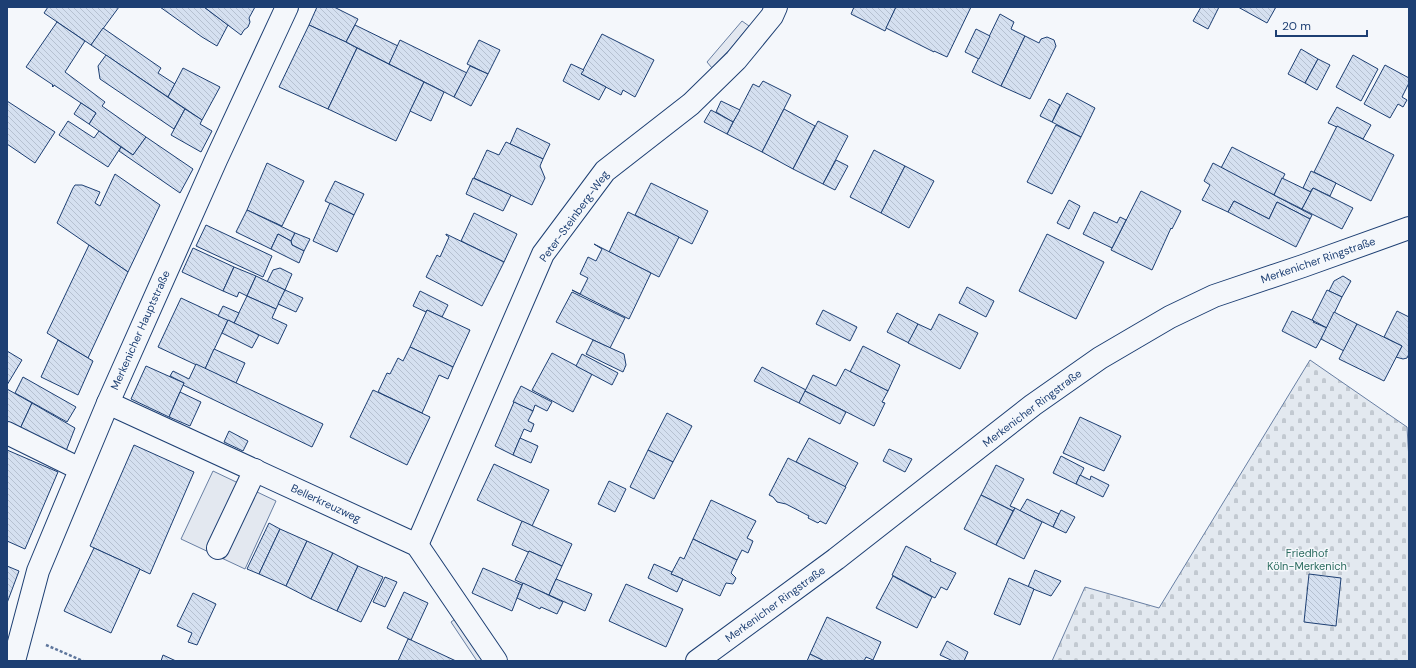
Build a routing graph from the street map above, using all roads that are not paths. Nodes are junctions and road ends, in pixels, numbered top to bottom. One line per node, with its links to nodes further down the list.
1 (287, 7): 4 (street, Merkenicher Hauptstraße)
2 (776, 7): 8 (street, Peter-Steinberg-Weg)
3 (1409, 228): 12 (street, Merkenicher Ringstraße)
4 (108, 403): 6 (street, Merkenicher Hauptstraße); 7 (street, Bellerkreuzweg)
5 (7, 433): 6 (street)
6 (80, 469): 10 (street, Merkenicher Hauptstraße)
7 (255, 470): 8 (street, Bellerkreuzweg); 9 (street)
8 (417, 545): 11 (street)
9 (218, 548)
10 (14, 661)
11 (496, 661)
12 (697, 661)

